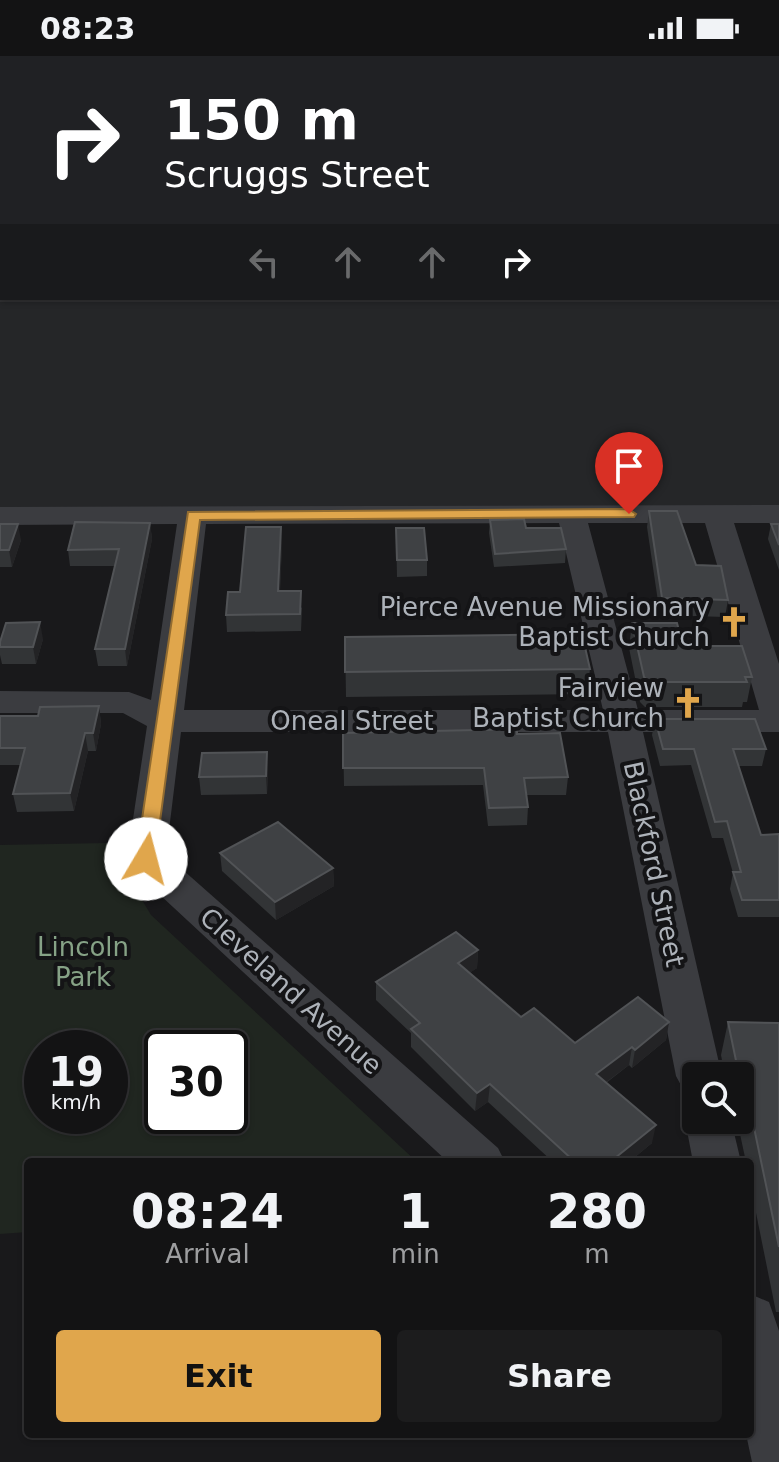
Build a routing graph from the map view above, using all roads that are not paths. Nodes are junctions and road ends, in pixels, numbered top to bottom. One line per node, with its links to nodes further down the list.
1 (717, 513): 2 (street); 3 (street); 8 (street)
2 (571, 514): 4 (street); 7 (street, Blackford Street)
3 (779, 514)
4 (193, 515): 5 (street); 9 (street, Cleveland Avenue)
5 (0, 516)
6 (0, 702): 9 (street)
7 (623, 719): 8 (street, Oneal Street); 9 (street, Oneal Street); 10 (street, Blackford Street)
8 (779, 720)
9 (165, 721): 12 (street, Cleveland Avenue)
10 (696, 1062)
11 (711, 1134): 13 (street)
12 (477, 1158)
13 (716, 1158)
14 (754, 1341): 15 (street)
15 (770, 1429)

